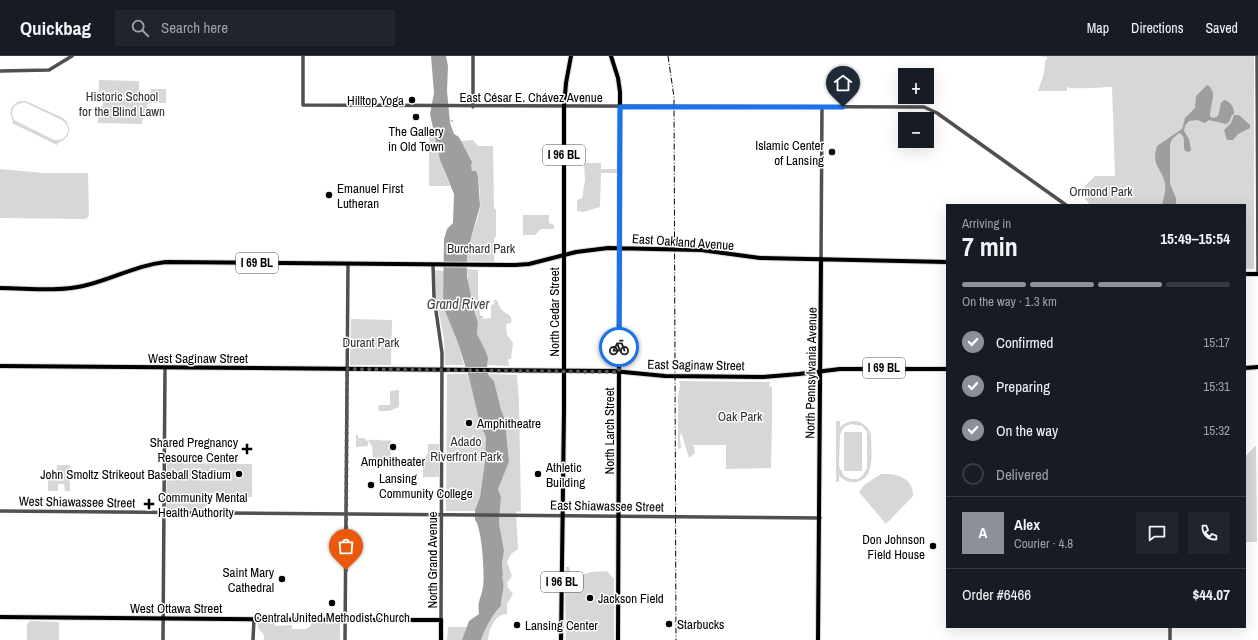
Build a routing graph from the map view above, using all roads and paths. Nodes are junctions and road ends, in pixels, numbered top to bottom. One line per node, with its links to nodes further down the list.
1 (72, 56): 7 (street)
2 (303, 56): 8 (street, East César E. Chávez Avenue)
3 (473, 56): 8 (street)
4 (571, 56): 9 (main road, North Cedar Street / I 96 BL)
5 (611, 56): 10 (main road, North Larch Street)
6 (1258, 56): 20 (street)
7 (0, 71)
8 (473, 107): 9 (street, East César E. Chávez Avenue)
9 (564, 107): 10 (street, East César E. Chávez Avenue); 14 (main road, North Cedar Street / I 96 BL)
10 (620, 107): 11 (street, East César E. Chávez Avenue); 13 (main road, North Larch Street)
11 (822, 107): 12 (street, East César E. Chávez Avenue); 15 (street, North Pennsylvania Avenue)
12 (1065, 204)
13 (620, 248): 14 (main road, East Oakland Avenue / I 69 BL); 15 (main road, East Oakland Avenue / I 69 BL); 31 (main road, North Larch Street)
14 (564, 255): 18 (main road, East Oakland Avenue / I 69 BL); 30 (main road, North Cedar Street / I 96 BL)
15 (821, 259): 16 (main road, East Oakland Avenue / I 69 BL); 32 (main road, North Pennsylvania Avenue)
16 (946, 262)
17 (348, 264): 18 (main road, East Oakland Avenue / I 69 BL); 21 (main road, I 69 BL); 26 (street)
18 (433, 265): 28 (street, North Grand Avenue)
19 (1246, 274): 20 (main road)
20 (1258, 274)
21 (0, 288)
22 (0, 366): 24 (main road, West Saginaw Street / I 69 BL)
23 (1258, 367): 25 (main road)
24 (164, 368): 26 (main road, West Saginaw Street / I 69 BL); 34 (street)
25 (1246, 368)
26 (347, 369): 27 (main road, West Saginaw Street / I 69 BL); 35 (street)
27 (396, 369): 28 (main road, East Saginaw Street / I 69 BL)
28 (442, 369): 30 (main road, East Saginaw Street / I 69 BL); 37 (street, North Grand Avenue)
29 (946, 369): 32 (main road, East Saginaw Street / I 69 BL)
30 (564, 371): 31 (main road, East Saginaw Street / I 69 BL); 38 (main road, North Cedar Street / I 96 BL)
31 (619, 372): 32 (main road, East Saginaw Street / I 69 BL); 39 (main road, North Larch Street)
32 (821, 372): 40 (main road, North Pennsylvania Avenue)
33 (0, 511): 34 (street, West Shiawassee Street)
34 (163, 513): 35 (street, West Shiawassee Street); 42 (street)
35 (346, 514): 36 (street, West Shiawassee Street); 44 (street)
36 (394, 515): 37 (street, East Shiawassee Street)
37 (442, 515): 38 (street, East Shiawassee Street); 47 (street, North Grand Avenue)
38 (562, 516): 39 (street, East Shiawassee Street); 53 (main road, North Cedar Street / I 96 BL)
39 (619, 517): 40 (street, East Shiawassee Street); 54 (main road, North Larch Street)
40 (820, 518): 55 (main road, North Pennsylvania Avenue)
41 (0, 617): 42 (main road, West Ottawa Street)
42 (163, 618): 43 (main road, West Ottawa Street); 49 (street)
43 (254, 619): 44 (main road, West Ottawa Street); 50 (street)
44 (345, 620): 45 (main road, West Ottawa Street); 51 (street)
45 (351, 620)
46 (360, 620): 47 (main road)
47 (441, 620): 52 (main road, North Grand Avenue)
48 (1170, 628): 56 (street)
49 (163, 640)
50 (253, 640)
51 (345, 640)
52 (442, 640)
53 (561, 640)
54 (618, 640)
55 (818, 640)
56 (1170, 640)

